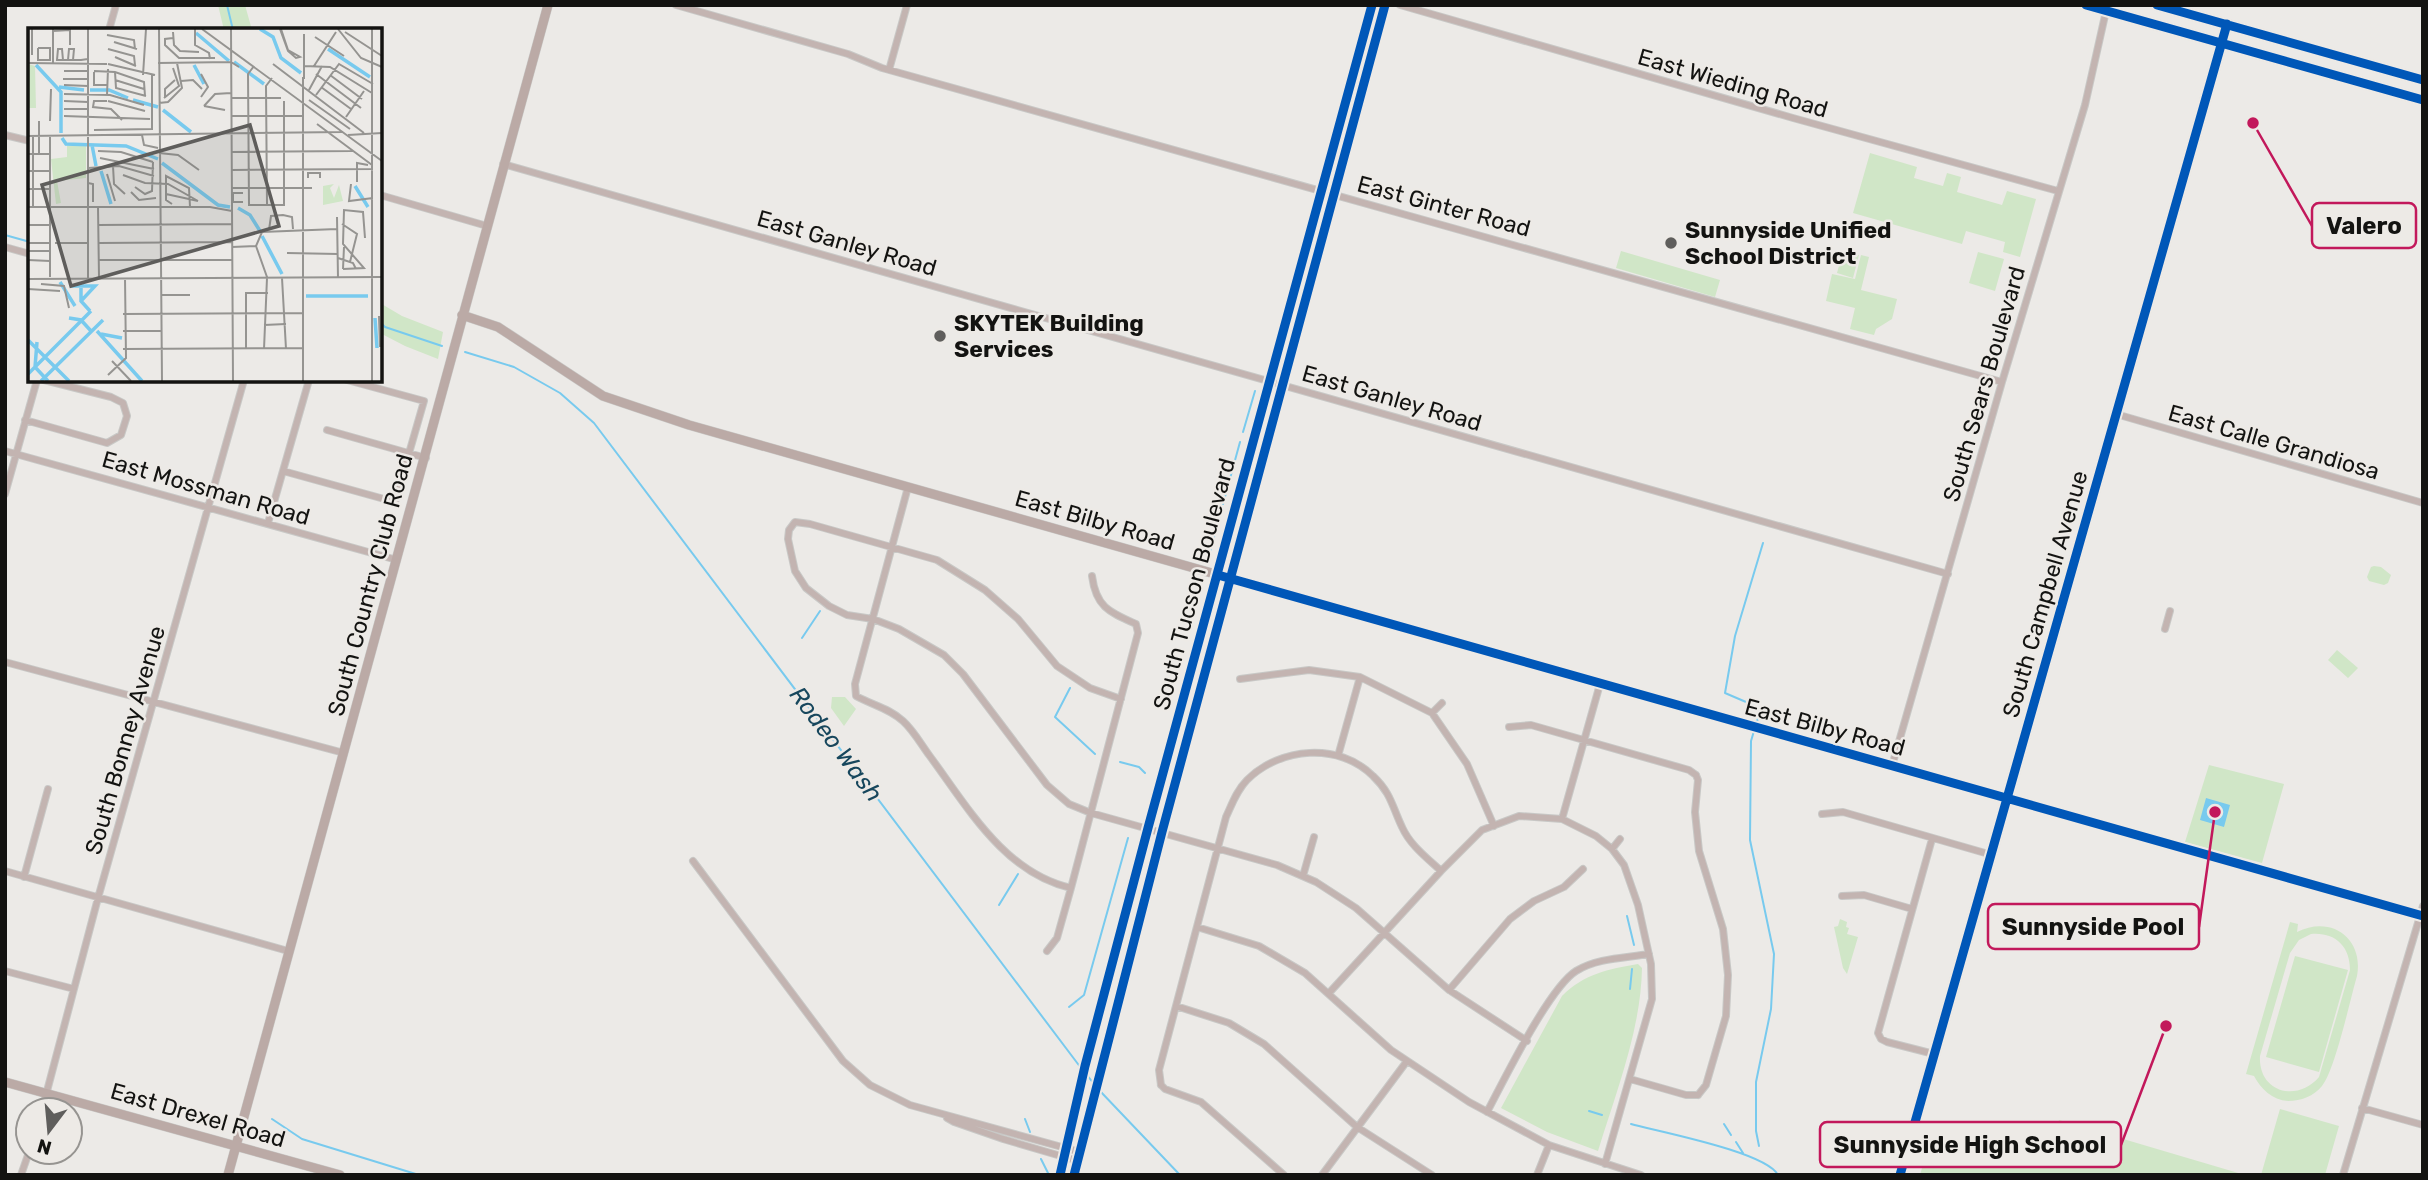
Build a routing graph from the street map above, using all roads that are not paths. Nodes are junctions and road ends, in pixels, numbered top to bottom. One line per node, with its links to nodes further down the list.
1 (116, 5): 12 (street)
2 (548, 5): 19 (street, South Country Club Road)
3 (676, 5): 14 (street, East Ginter Road)
4 (907, 5): 14 (street)
5 (1372, 5): 21 (street, South Tucson Boulevard)
6 (1385, 5): 23 (street, South Tucson Boulevard)
7 (1400, 5): 20 (street, East Wieding Road)
8 (2086, 5): 10 (main road)
9 (2157, 5): 11 (main road)
10 (2106, 11): 13 (main road); 20 (street, South Sears Boulevard)
11 (2227, 24): 13 (main road, South Campbell Avenue); 15 (main road)
12 (110, 28)
13 (2222, 45): 16 (main road); 36 (main road, South Campbell Avenue)
14 (889, 70): 21 (street, East Ginter Road)
15 (2421, 80): 16 (main road)
16 (2418, 99)
17 (5, 135): 18 (street)
18 (28, 141)
19 (503, 164): 24 (street, South Country Club Road); 33 (street, East Ganley Road)
20 (2058, 191): 34 (street, South Sears Boulevard)
21 (1319, 192): 23 (street, East Ginter Road); 33 (street, South Tucson Boulevard)
22 (382, 196): 24 (street)
23 (1332, 196): 34 (street, East Ginter Road); 35 (street, South Tucson Boulevard)
24 (487, 226): 27 (street, South Country Club Road)
25 (5, 247): 26 (street)
26 (28, 253)
27 (462, 315): 42 (street, South Country Club Road); 44 (street, East Bilby Road)
28 (36, 382): 37 (street)
29 (52, 382): 37 (street)
30 (243, 382): 47 (street, South Bonney Avenue)
31 (308, 382): 43 (street)
32 (354, 382): 40 (street)
33 (1268, 382): 35 (street, East Ganley Road); 52 (street, South Tucson Boulevard)
34 (2001, 382): 51 (street, South Sears Boulevard)
35 (1281, 385): 51 (street, East Ganley Road); 54 (street, South Tucson Boulevard)
36 (2116, 414): 46 (street, East Calle Grandiosa); 72 (main road, South Campbell Avenue)
37 (25, 420): 41 (street)
38 (327, 430): 40 (street)
39 (5, 451): 41 (street, East Mossman Road)
40 (409, 453): 42 (street); 43 (street)
41 (16, 454): 45 (street); 47 (street, East Mossman Road)
42 (426, 458): 50 (street, South Country Club Road)
43 (283, 471): 48 (street)
44 (908, 487): 49 (street); 52 (street, East Bilby Road)
45 (5, 494)
46 (2423, 503)
47 (208, 507): 48 (street, East Mossman Road); 63 (street, South Bonney Avenue)
48 (268, 523): 50 (street, East Mossman Road)
49 (892, 547): 56 (street); 56 (street); 62 (street)
50 (397, 560): 68 (street, South Country Club Road)
51 (1948, 574): 70 (street, South Sears Boulevard)
52 (1218, 575): 54 (street, East Bilby Road); 77 (street, South Tucson Boulevard)
53 (1092, 576): 62 (street)
54 (1230, 578): 61 (street, East Bilby Road); 78 (street, South Tucson Boulevard)
55 (2170, 611): 57 (street)
56 (873, 619): 73 (street); 91 (street)
57 (2165, 629)
58 (5, 662): 63 (street)
59 (1360, 677): 60 (street); 65 (street); 69 (street)
60 (1240, 679)
61 (1600, 684): 67 (street); 70 (street, East Bilby Road)
62 (1121, 699): 73 (street)
63 (154, 701): 68 (street); 93 (street, South Bonney Avenue)
64 (1442, 703): 65 (street)
65 (1432, 713): 76 (street)
66 (1510, 727): 67 (street)
67 (1585, 740): 75 (street); 109 (street)
68 (344, 753): 98 (street, South Country Club Road)
69 (1338, 756): 82 (street); 88 (street)
70 (1892, 766): 72 (street, East Bilby Road)
71 (48, 789): 90 (street)
72 (2008, 798): 84 (main road, South Campbell Avenue); 95 (street, East Bilby Road)
73 (1091, 813): 77 (street); 91 (street)
74 (1822, 814): 81 (street)
75 (1562, 819): 76 (street); 83 (street)
76 (1494, 826): 88 (street)
77 (1148, 828): 78 (street); 119 (street, South Tucson Boulevard)
78 (1162, 832): 82 (street); 120 (street, South Tucson Boulevard)
79 (1314, 837): 89 (street)
80 (1620, 839): 83 (street)
81 (1932, 839): 84 (street); 94 (street)
82 (1218, 847): 89 (street); 96 (street)
83 (1612, 849): 100 (street)
84 (1992, 855): 107 (main road, South Campbell Avenue)
85 (693, 861): 119 (street)
86 (1583, 869): 103 (street)
87 (5, 871): 90 (street)
88 (1441, 871): 97 (street)
89 (1303, 876): 97 (street)
90 (24, 877): 93 (street)
91 (1071, 888): 99 (street)
92 (1843, 896): 94 (street)
93 (98, 898): 98 (street); 102 (street, South Bonney Avenue)
94 (1912, 909): 107 (street)
95 (2422, 913): 113 (street)
96 (1197, 927): 104 (street); 105 (street)
97 (1385, 934): 103 (street); 104 (street)
98 (288, 951): 118 (street, South Country Club Road)
99 (1047, 951)
100 (1649, 954): 106 (street); 109 (street)
101 (5, 971): 102 (street)
102 (74, 989): 111 (street, South Bonney Avenue)
103 (1449, 990): 106 (street)
104 (1329, 993): 108 (street)
105 (1177, 1006): 116 (street); 126 (street)
106 (1527, 1041): 114 (street)
107 (1934, 1055): 131 (main road, South Campbell Avenue)
108 (1407, 1061): 114 (street); 116 (street)
109 (1630, 1079): 121 (street)
110 (5, 1082): 111 (street, East Drexel Road)
111 (46, 1093): 112 (street, South Bonney Avenue); 118 (street, East Drexel Road)
112 (45, 1096)
113 (2362, 1108): 115 (street); 132 (street)
114 (1487, 1112): 117 (street)
115 (2423, 1125)
116 (1357, 1127): 127 (street); 128 (street)
117 (1549, 1144): 121 (street); 129 (street)
118 (236, 1145): 122 (street, South Country Club Road); 123 (street, East Drexel Road)
119 (1065, 1153): 120 (street); 124 (street, South Tucson Boulevard)
120 (1079, 1156): 125 (street, South Tucson Boulevard)
121 (1605, 1164): 130 (street)
122 (228, 1175)
123 (340, 1175)
124 (1060, 1175)
125 (1074, 1175)
126 (1284, 1175)
127 (1322, 1175)
128 (1432, 1175)
129 (1537, 1175)
130 (1641, 1175)
131 (1900, 1175)
132 (2343, 1175)

